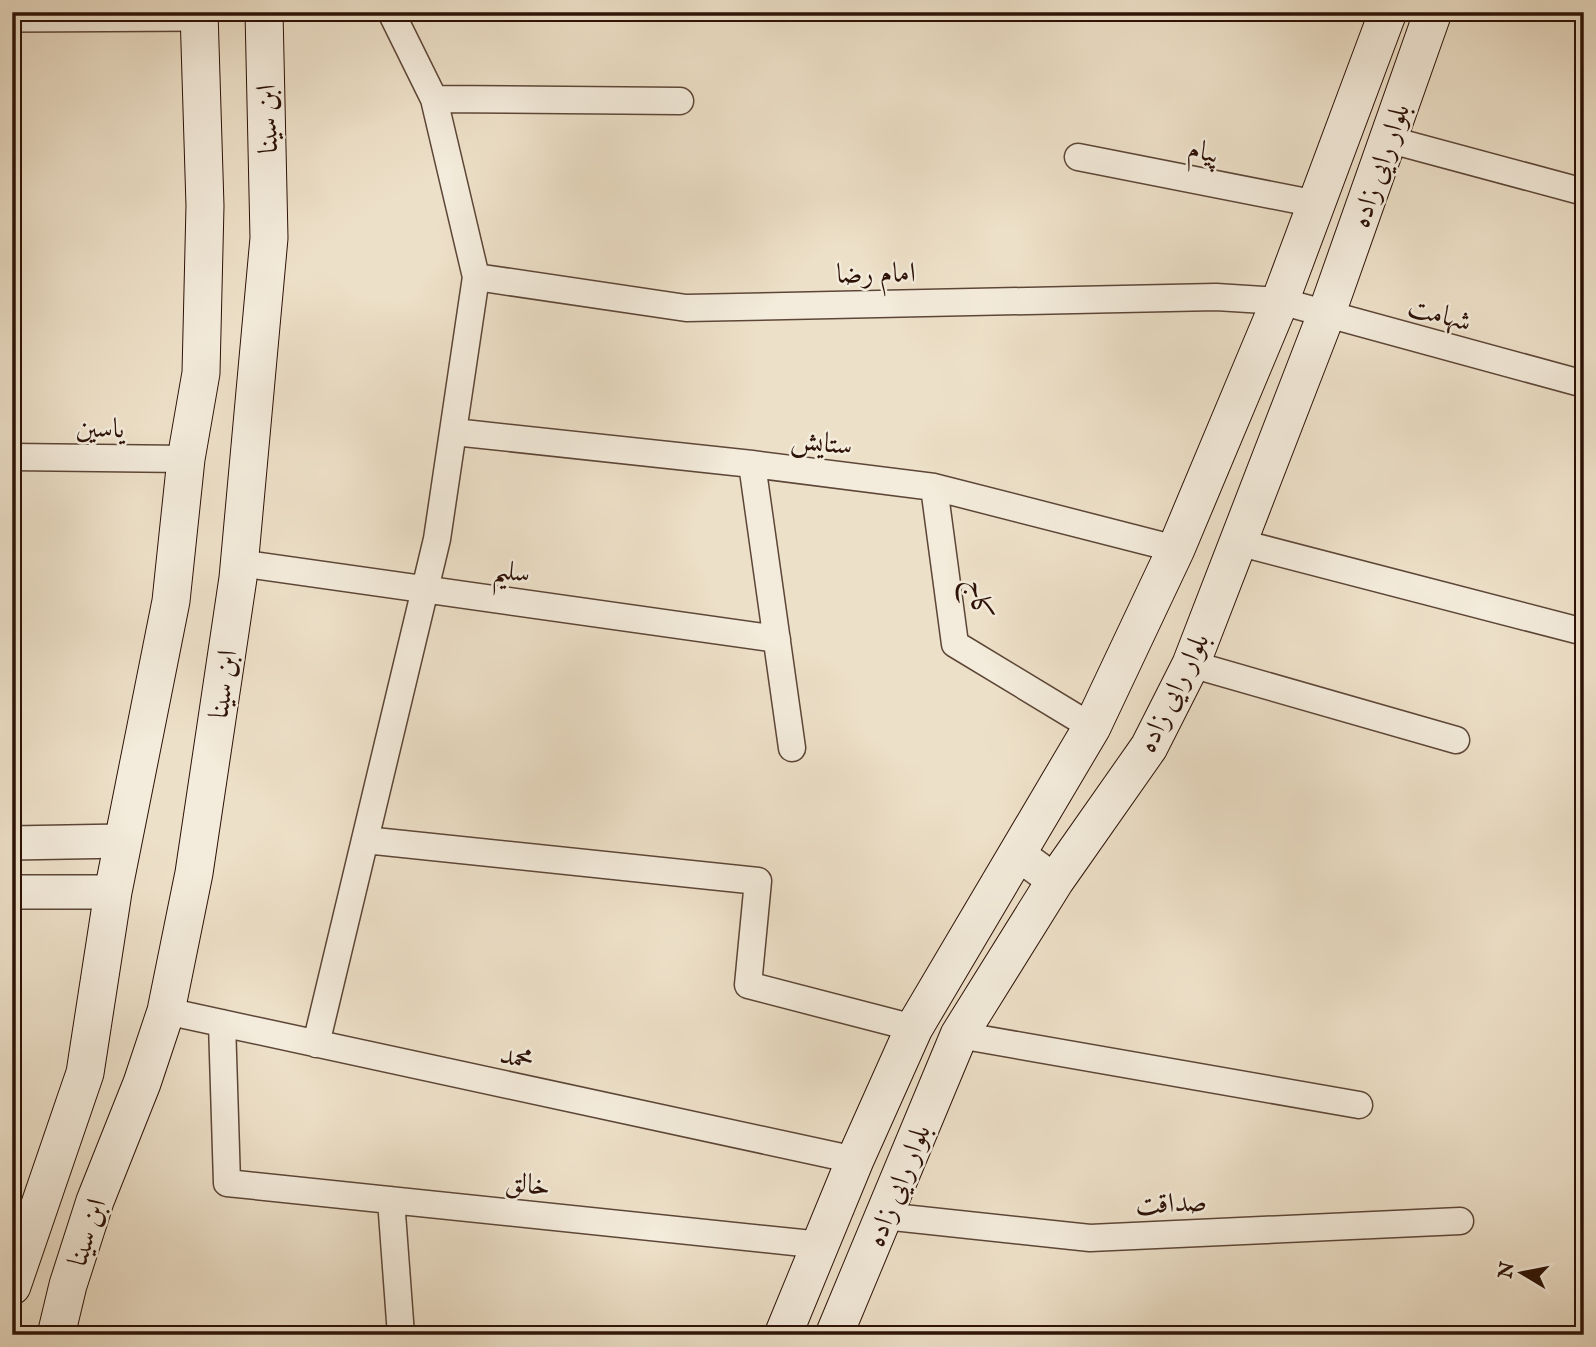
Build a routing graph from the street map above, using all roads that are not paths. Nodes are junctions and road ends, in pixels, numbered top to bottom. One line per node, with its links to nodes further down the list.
1 (264, 12): 24 (main road, ابن سینا)
2 (391, 12): 7 (street)
3 (1388, 12): 12 (main road, بلوار رایی زاده)
4 (1433, 12): 9 (main road, بلوار رایی زاده)
5 (199, 13): 6 (street); 19 (main road, ابن سینا)
6 (12, 15)
7 (434, 99): 8 (street); 13 (street)
8 (680, 101)
9 (1387, 139): 11 (street); 15 (main road, بلوار رایی زاده)
10 (1078, 157): 12 (street, پیام)
11 (1584, 192)
12 (1317, 204): 14 (main road, بلوار رایی زاده)
13 (476, 277): 14 (street, امام رضا); 17 (street)
14 (1280, 301): 15 (street, شهامت); 23 (main road, بلوار رایی زاده)
15 (1326, 315): 16 (street, شهامت); 22 (main road, بلوار رایی زاده)
16 (1584, 384)
17 (454, 432): 20 (street, ستایش); 25 (street)
18 (12, 457): 19 (street, یاسین)
19 (186, 459): 33 (main road, ابن سینا)
20 (752, 464): 21 (street, ستایش); 27 (street)
21 (934, 487): 23 (street, ستایش); 29 (street, کاج)
22 (1237, 542): 26 (street); 28 (main road, بلوار رایی زاده)
23 (1176, 550): 29 (main road, بلوار رایی زاده)
24 (239, 563): 25 (street, سلیم); 39 (main road, ابن سینا)
25 (425, 589): 27 (street, سلیم); 32 (street)
26 (1584, 632)
27 (777, 639): 31 (street)
28 (1191, 664): 30 (street); 36 (main road, بلوار رایی زاده)
29 (1092, 727): 35 (main road, بلوار رایی زاده)
30 (1456, 740)
31 (792, 747)
32 (365, 840): 41 (street); 43 (street)
33 (123, 841): 34 (street); 38 (main road, ابن سینا)
34 (12, 843)
35 (1018, 854): 36 (street); 41 (main road, بلوار رایی زاده)
36 (1055, 881): 42 (main road, بلوار رایی زاده)
37 (12, 892): 38 (street)
38 (113, 892): 44 (main road, ابن سینا)
39 (166, 1011): 40 (street, محمد); 45 (main road, ابن سینا)
40 (222, 1023): 43 (street, محمد); 49 (street, خالق)
41 (914, 1028): 47 (main road, بلوار رایی زاده)
42 (959, 1035): 46 (street); 51 (main road, بلوار رایی زاده)
43 (316, 1044): 47 (street, محمد)
44 (85, 1073): 45 (main road); 48 (main road, ابن سینا)
45 (142, 1083): 50 (main road, ابن سینا)
46 (1359, 1105)
47 (855, 1160): 53 (main road, بلوار رایی زاده)
48 (45, 1190): 50 (main road); 54 (main road, ابن سینا)
49 (391, 1200): 53 (street, خالق); 57 (street)
50 (95, 1201): 56 (main road, ابن سینا)
51 (884, 1216): 52 (street, صداقت); 55 (main road, بلوار رایی زاده)
52 (1461, 1221)
53 (822, 1245): 58 (main road, بلوار رایی زاده)
54 (12, 1286)
55 (841, 1334)
56 (56, 1335)
57 (401, 1335)
58 (783, 1335)

